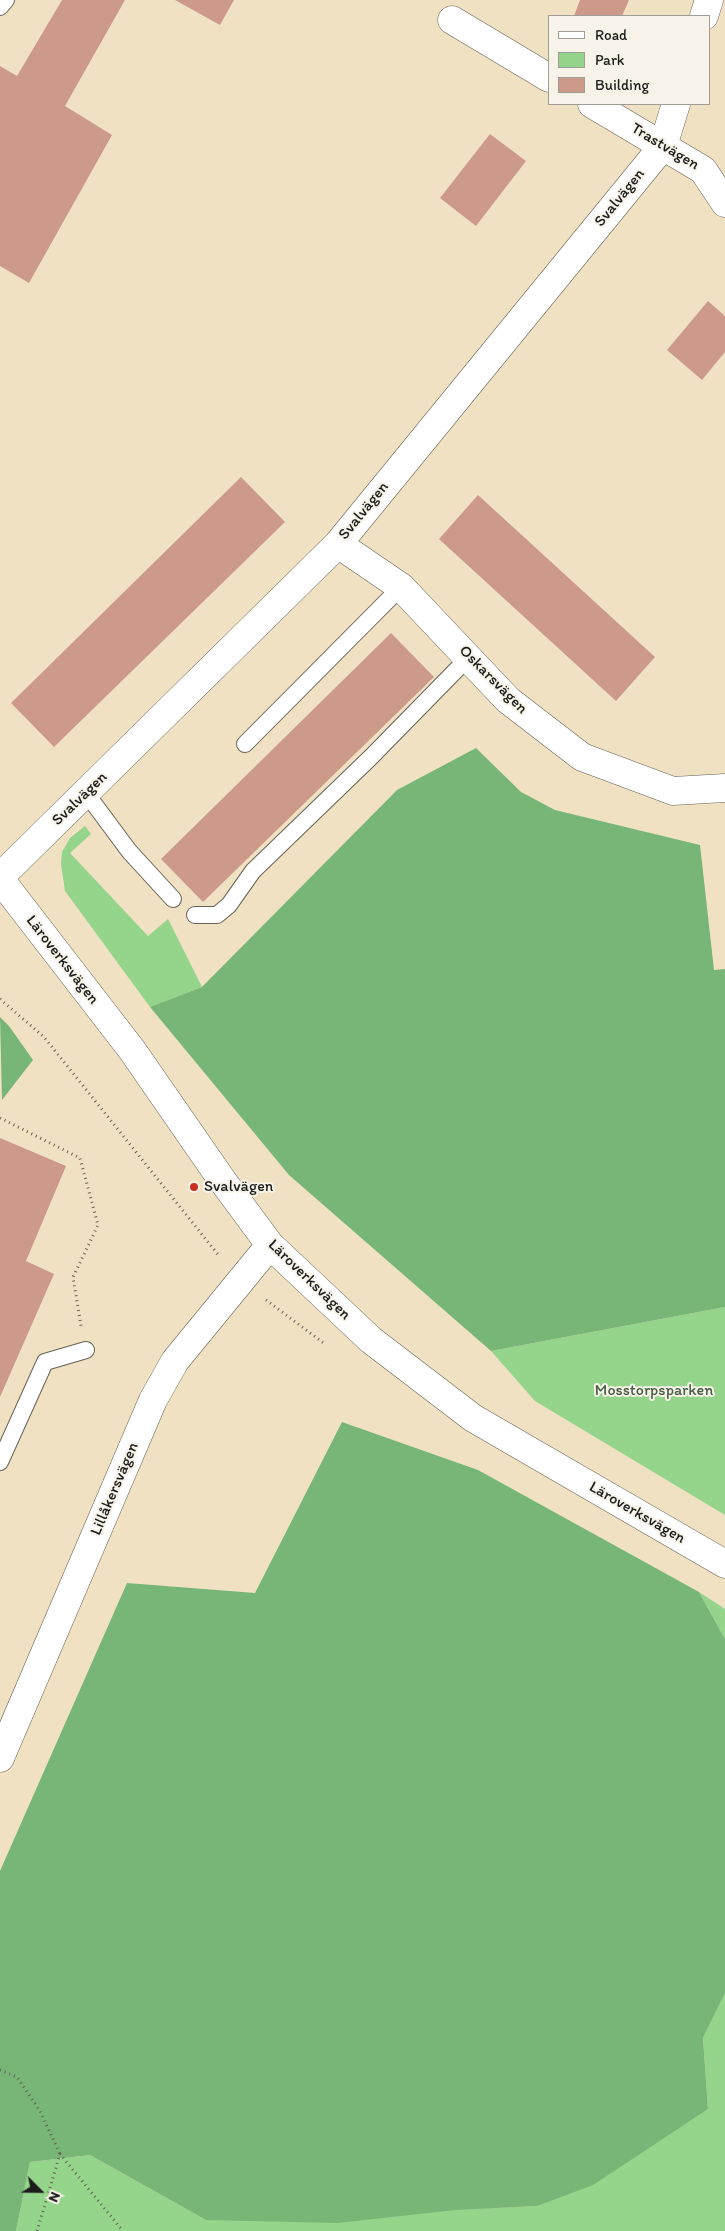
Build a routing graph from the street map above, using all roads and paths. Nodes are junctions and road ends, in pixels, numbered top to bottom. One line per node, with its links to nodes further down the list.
1 (6, 0): 3 (lane)
2 (709, 0): 4 (street)
3 (0, 7)
4 (704, 15)
5 (452, 20): 6 (street)
6 (548, 77)
7 (594, 105): 9 (street, Trastvägen)
8 (676, 105): 9 (street, Svalvägen)
9 (663, 146): 10 (street, Trastvägen); 12 (street, Svalvägen)
10 (714, 169): 11 (street, Trastvägen)
11 (725, 203)
12 (338, 544): 13 (street, Oskarsvägen); 17 (street, Svalvägen)
13 (401, 587): 14 (street, Oskarsvägen); 15 (lane)
14 (469, 657): 16 (street, Oskarsvägen); 20 (lane)
15 (245, 744)
16 (725, 788)
17 (86, 794): 18 (street, Svalvägen); 19 (lane)
18 (0, 878): 23 (street, Läroverksvägen)
19 (173, 900)
20 (195, 915)
21 (0, 999): 24 (path)
22 (0, 1118): 25 (path)
23 (270, 1245): 24 (street, Lillåkersvägen); 27 (street, Läroverksvägen)
24 (239, 1280): 28 (street, Lillåkersvägen)
25 (86, 1350): 26 (lane)
26 (0, 1462)
27 (725, 1564)
28 (0, 1758)
29 (0, 2070): 30 (path)
30 (60, 2154): 31 (path); 32 (path)
31 (36, 2231)
32 (123, 2231)

